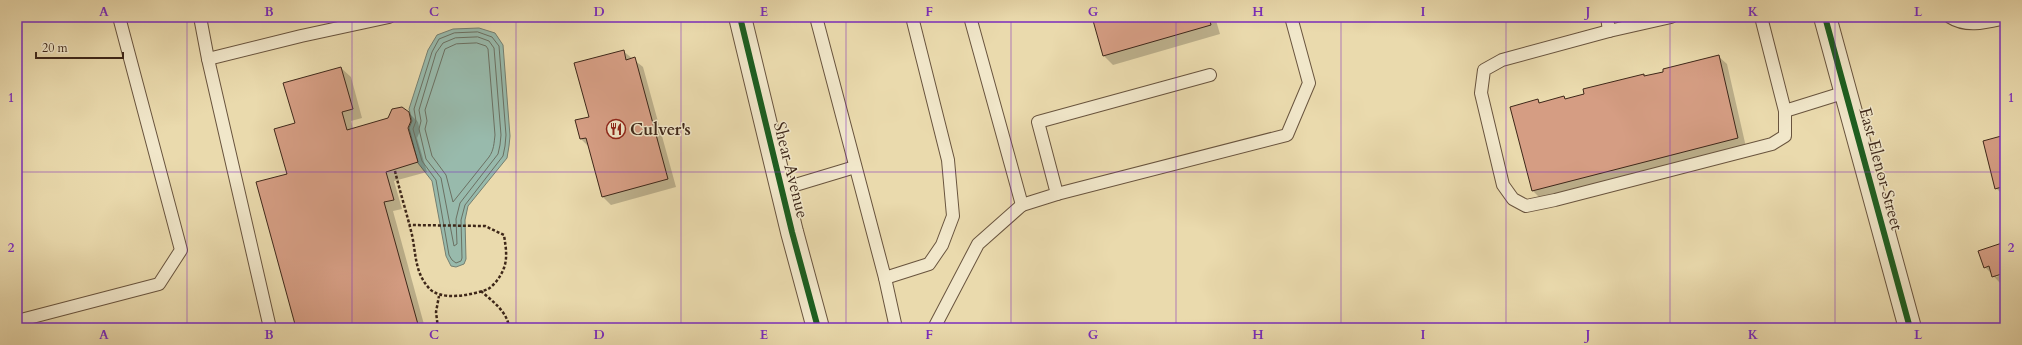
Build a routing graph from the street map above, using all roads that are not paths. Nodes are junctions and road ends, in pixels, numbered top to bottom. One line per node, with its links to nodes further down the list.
1 (119, 17): 25 (lane)
2 (200, 17): 16 (lane)
3 (390, 17): 16 (lane)
4 (740, 17): 21 (street, Shear Avenue)
5 (816, 17): 20 (lane)
6 (912, 17): 24 (lane)
7 (970, 17): 23 (lane)
8 (1291, 17): 22 (lane)
9 (1607, 17): 15 (lane)
10 (1671, 17): 15 (lane)
11 (1761, 17): 19 (lane)
12 (1825, 17): 18 (street, East Elenor Street)
13 (1950, 17): 14 (lane)
14 (2005, 18)
15 (1610, 31): 19 (lane)
16 (208, 59): 26 (lane)
17 (1210, 74): 22 (lane)
18 (1846, 92): 19 (lane); 30 (street, East Elenor Street)
19 (1785, 111)
20 (855, 167): 21 (lane); 24 (lane)
21 (782, 189): 27 (street, Shear Avenue)
22 (1057, 194): 23 (lane)
23 (1022, 205): 29 (lane)
24 (885, 278): 28 (lane)
25 (17, 320)
26 (270, 328)
27 (818, 328)
28 (896, 328)
29 (934, 328)
30 (1910, 328)

